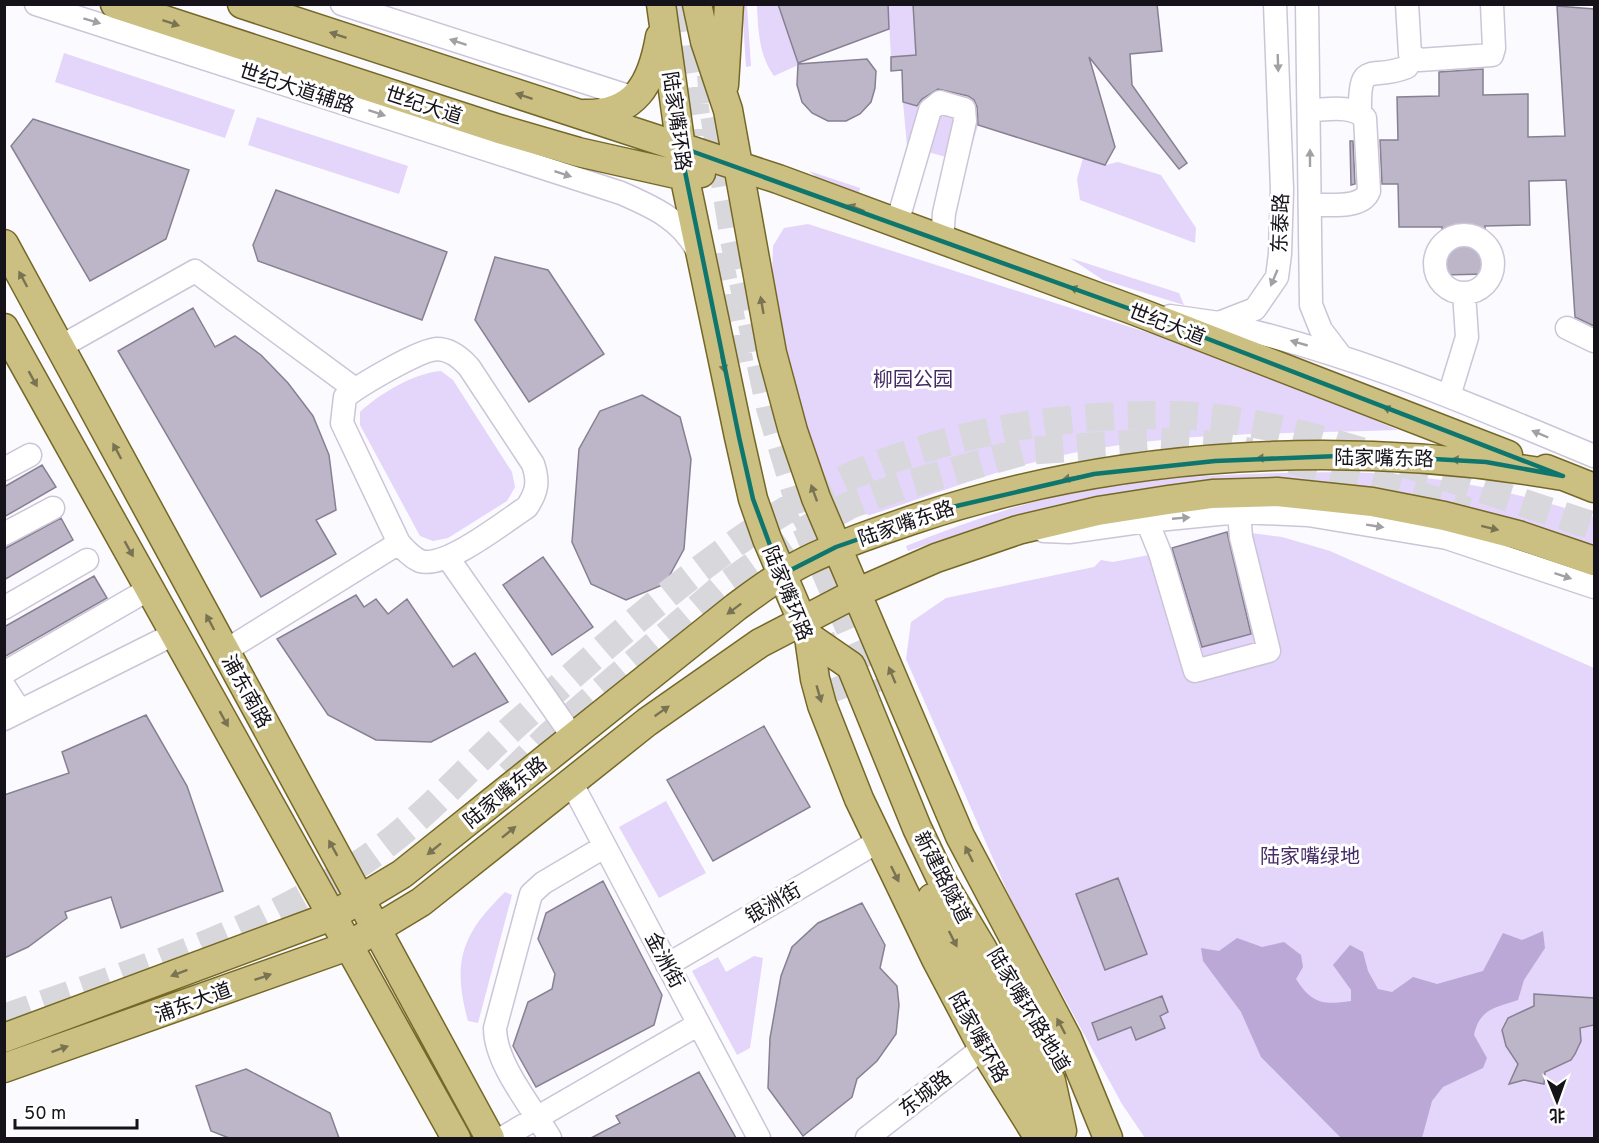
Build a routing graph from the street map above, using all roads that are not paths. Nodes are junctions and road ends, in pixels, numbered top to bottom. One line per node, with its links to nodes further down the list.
1 (36, 4): 25 (street, 世纪大道辅路, one-way to 25)
2 (115, 4): 20 (main road, 世纪大道, one-way to 20)
3 (242, 4): 17 (main road, 世纪大道, one-way to 3)
4 (342, 4): 14 (street, one-way to 4)
5 (697, 4): 13 (main road)
6 (729, 4): 13 (main road)
7 (1275, 4): 28 (street, 东泰路, one-way to 28)
8 (1307, 4): 15 (street, 东泰路)
9 (1407, 4): 12 (street)
10 (1492, 4): 12 (street)
11 (661, 6): 14 (main road); 18 (main road, 陆家嘴环路)
12 (1412, 57): 16 (street)
13 (724, 93): 19 (main road)
14 (634, 98): 17 (main road)
15 (1309, 110): 16 (street); 21 (street, 东泰路, one-way to 15)
16 (1360, 113): 21 (street)
17 (579, 114): 18 (main road, 世纪大道)
18 (680, 147): 19 (main road, 世纪大道); 20 (main road, 陆家嘴环路)
19 (738, 166): 20 (main road, 世纪大道); 22 (main road, 世纪大道, one-way to 19); 49 (main road, one-way to 19)
20 (685, 176): 25 (main road, 陆家嘴环路)
21 (1310, 205): 33 (street, 东泰路)
22 (897, 223): 23 (main road, 世纪大道); 23 (street)
23 (942, 239): 27 (main road, 世纪大道, one-way to 23)
24 (4, 244): 32 (main road, 浦东南路, one-way to 24)
25 (703, 266): 53 (main road, 陆家嘴环路, one-way to 53)
26 (1464, 293): 35 (street)
27 (1133, 310): 28 (street, 东泰路); 40 (main road, 世纪大道, one-way to 27)
28 (1216, 323): 33 (street, one-way to 28)
29 (1567, 327): 31 (street)
30 (4, 328): 55 (main road, 浦东南路, one-way to 55)
31 (1594, 341)
32 (60, 347): 34 (street); 60 (main road, 浦东南路, one-way to 32)
33 (1340, 355): 35 (street)
34 (355, 389): 48 (street); 50 (street)
35 (1449, 396): 37 (street, one-way to 35)
36 (30, 455): 39 (street)
37 (1594, 456)
38 (1518, 468): 40 (main road, 陆家嘴东路); 42 (main road); 49 (main road, 陆家嘴东路, one-way to 49)
39 (4, 469)
40 (1563, 476): 41 (main road, 世纪大道)
41 (1594, 488)
42 (1594, 496)
43 (53, 508): 47 (street)
44 (1239, 512): 45 (street, one-way to 44); 45 (street); 54 (street, one-way to 54)
45 (1148, 521): 46 (street)
46 (1018, 530): 52 (main road, 陆家嘴东路, one-way to 52); 56 (main road, 陆家嘴东路)
47 (4, 534)
48 (399, 543): 50 (street); 60 (street)
49 (836, 547): 53 (main road, 陆家嘴东路); 56 (main road)
50 (447, 558): 65 (street)
51 (87, 560): 57 (street)
52 (1594, 561)
53 (782, 575): 58 (main road, 陆家嘴环路); 65 (main road, 陆家嘴东路, one-way to 65)
54 (1594, 587)
55 (151, 588): 59 (main road, 浦东南路); 61 (street)
56 (856, 593): 58 (main road, 陆家嘴东路); 87 (main road, one-way to 56)
57 (4, 608)
58 (805, 628): 66 (main road, 陆家嘴东路, one-way to 58); 68 (main road, 陆家嘴环路, one-way to 68); 80 (main road, 新建路隧道)
59 (176, 633): 64 (street); 71 (main road, 浦东南路, one-way to 71)
60 (225, 651): 70 (main road, 浦东南路, one-way to 60)
61 (4, 673)
62 (4, 686): 64 (street)
63 (846, 698): 80 (main road, 陆家嘴环路, one-way to 80)
64 (12, 715)
65 (573, 737): 70 (main road, 陆家嘴东路, one-way to 70)
66 (571, 782): 69 (street, 金洲街); 72 (main road, 陆家嘴东路, one-way to 66)
67 (912, 782): 87 (main road, 陆家嘴环路地道)
68 (879, 841): 74 (street, 银洲街); 77 (main road, 陆家嘴环路, one-way to 77)
69 (604, 847): 74 (street, 金洲街); 79 (street)
70 (362, 900): 71 (main road, 浦东大道); 72 (main road, 浦东南路)
71 (332, 915): 73 (main road, 浦东南路); 76 (main road, 浦东大道, one-way to 76)
72 (378, 930): 73 (main road, 浦东大道); 82 (main road, 浦东南路)
73 (348, 946): 78 (main road, 浦东大道, one-way to 73); 81 (main road, 浦东南路)
74 (667, 965): 75 (street, 金洲街)
75 (699, 1024): 79 (street); 85 (street, 金洲街)
76 (4, 1038)
77 (983, 1048): 80 (main road, 陆家嘴环路); 86 (street, 东城路)
78 (4, 1068)
79 (538, 1117): 83 (street); 84 (street)
80 (1056, 1137)
81 (456, 1138)
82 (490, 1138)
83 (502, 1138)
84 (550, 1138)
85 (759, 1138)
86 (867, 1138)
87 (1107, 1138)

